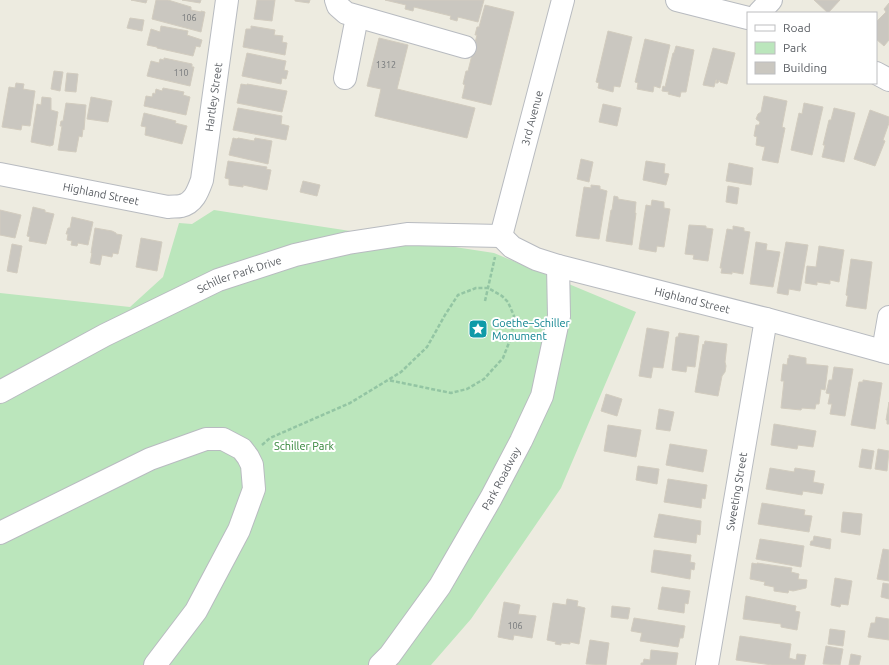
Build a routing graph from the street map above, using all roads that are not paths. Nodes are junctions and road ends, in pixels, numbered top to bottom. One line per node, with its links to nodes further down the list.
1 (227, 0): 14 (street, Hartley Street)
2 (336, 0): 7 (street)
3 (563, 0): 15 (street, 3rd Avenue)
4 (677, 0): 8 (street)
5 (771, 0): 6 (street)
6 (760, 12)
7 (357, 17): 9 (street); 11 (street)
8 (747, 18)
9 (465, 47)
10 (877, 74): 12 (street)
11 (345, 78)
12 (889, 80)
13 (0, 174): 14 (street, Highland Street)
14 (197, 193)
15 (499, 243): 16 (street, Highland Street); 20 (street, Schiller Park Drive)
16 (558, 266): 18 (street, Highland Street); 23 (street, Park Roadway)
17 (889, 317): 19 (street)
18 (766, 319): 19 (street, Highland Street); 24 (street, Sweeting Street)
19 (886, 352)
20 (0, 392)
21 (0, 533): 22 (street)
22 (155, 665)
23 (380, 665)
24 (707, 665)

